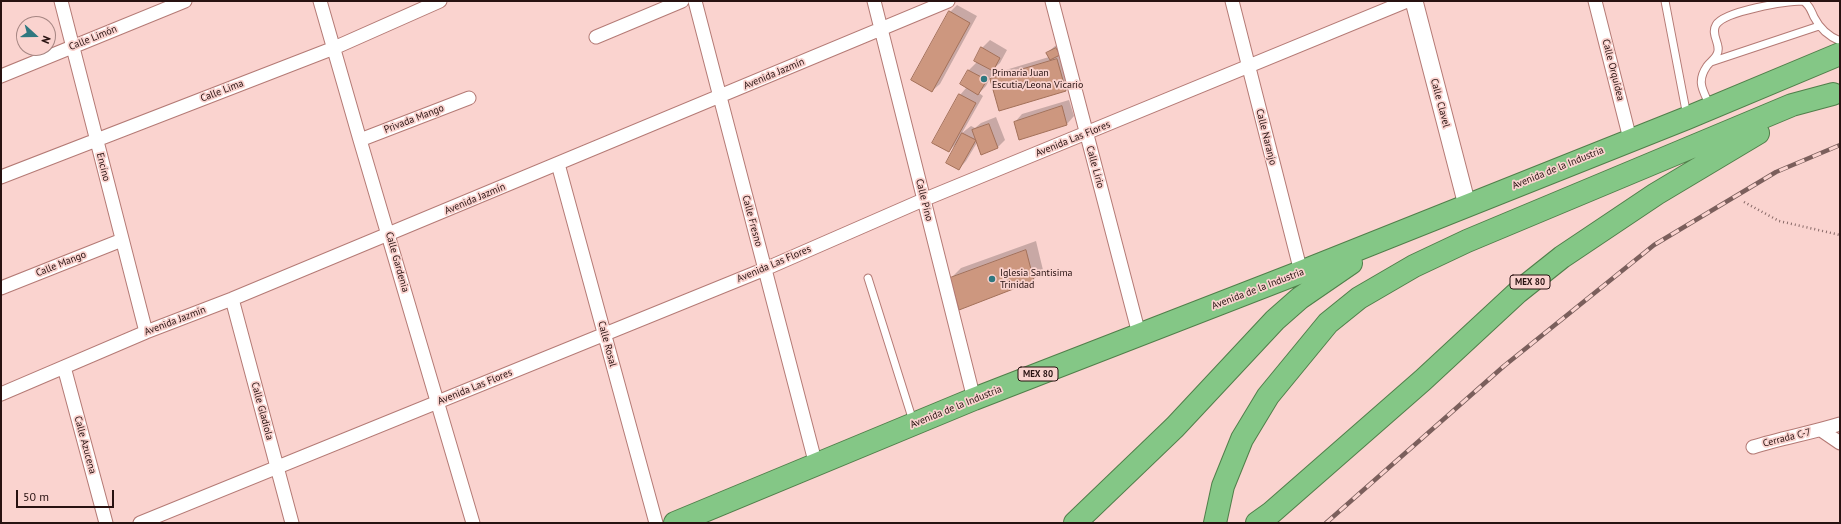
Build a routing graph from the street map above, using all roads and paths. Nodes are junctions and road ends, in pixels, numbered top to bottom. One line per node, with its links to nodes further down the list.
1 (61, 1): 19 (street, Encino)
2 (185, 1): 19 (street, Calle Limón)
3 (320, 1): 20 (street, Calle Gardenia)
4 (440, 1): 20 (street, Calle Lima)
5 (682, 1): 17 (street)
6 (695, 1): 26 (street, Calle Fresno)
7 (874, 1): 16 (street, Calle Pino)
8 (948, 1): 16 (street, Avenida Jazmín)
9 (1052, 1): 30 (street, Calle Lirio)
10 (1232, 1): 23 (street, Calle Naranjo)
11 (1407, 1): 23 (street, Avenida Las Flores)
12 (1414, 1): 38 (street, Calle Clavel)
13 (1595, 1): 32 (street, Calle Orquídea)
14 (1665, 1): 29 (lane)
15 (1819, 26): 18 (lane); 22 (lane); 22 (lane)
16 (882, 29): 26 (street, Avenida Jazmín); 36 (street, Calle Pino)
17 (596, 37)
18 (1840, 41)
19 (72, 46): 24 (street, Calle Limón); 31 (street, Encino)
20 (334, 48): 31 (street, Calle Lima); 33 (street, Calle Gardenia)
21 (1840, 54): 28 (highway, Avenida de la Industria / MEX 80)
22 (1710, 62): 28 (lane)
23 (1249, 67): 30 (street, Avenida Las Flores); 44 (street, Calle Naranjo)
24 (1, 76)
25 (1837, 93): 69 (highway); 70 (highway, MEX 80)
26 (720, 96): 34 (street, Avenida Jazmín); 43 (street, Calle Fresno)
27 (469, 98): 33 (street, Privada Mango)
28 (1711, 108): 29 (highway, Avenida de la Industria / MEX 80)
29 (1687, 118): 32 (highway, Avenida de la Industria / MEX 80)
30 (1086, 133): 36 (street, Avenida Las Flores); 50 (street, Calle Lirio)
31 (96, 139): 35 (street, Calle Lima); 42 (street, Encino)
32 (1630, 139): 38 (highway, Avenida de la Industria / MEX 80)
33 (360, 140): 40 (street, Calle Gardenia)
34 (558, 164): 40 (street, Avenida Jazmín); 49 (street, Calle Rosal)
35 (1, 176)
36 (923, 200): 43 (street, Avenida Las Flores); 53 (street, Calle Pino)
37 (1744, 202): 41 (path)
38 (1467, 205): 39 (highway, Avenida de la Industria / MEX 80)
39 (1403, 231): 44 (highway, Avenida de la Industria / MEX 80); 68 (highway)
40 (389, 234): 47 (street, Avenida Jazmín); 54 (street, Calle Gardenia)
41 (1840, 235)
42 (122, 240): 46 (street, Calle Mango); 48 (street, Encino)
43 (765, 269): 49 (street, Avenida Las Flores); 60 (street, Calle Fresno)
44 (1301, 272): 50 (highway, Avenida de la Industria / MEX 80)
45 (868, 278): 55 (lane)
46 (1, 288)
47 (232, 299): 48 (street, Avenida Jazmín); 61 (street, Calle Gladiola)
48 (146, 332): 51 (street, Avenida Jazmín)
49 (604, 334): 54 (street, Avenida Las Flores); 66 (street, Calle Rosal)
50 (1139, 334): 53 (highway, Avenida de la Industria / MEX 80)
51 (64, 367): 52 (street, Avenida Jazmín); 62 (street, Calle Azucena)
52 (1, 394)
53 (974, 399): 55 (highway, Avenida de la Industria / MEX 80)
54 (438, 402): 61 (street, Avenida Las Flores); 65 (street, Calle Gardenia)
55 (914, 424): 60 (highway, Avenida de la Industria / MEX 80)
56 (1840, 424): 57 (street, Cerrada C-7)
57 (1821, 430): 58 (street); 59 (street, Cerrada C-7)
58 (1840, 443)
59 (1753, 447)
60 (816, 465): 67 (highway, Avenida de la Industria / MEX 80)
61 (277, 467): 63 (street, Avenida Las Flores); 64 (street, Calle Gladiola)
62 (106, 523)
63 (140, 523)
64 (292, 523)
65 (473, 523)
66 (656, 523)
67 (675, 523)
68 (1075, 523)
69 (1215, 523)
70 (1257, 523)

